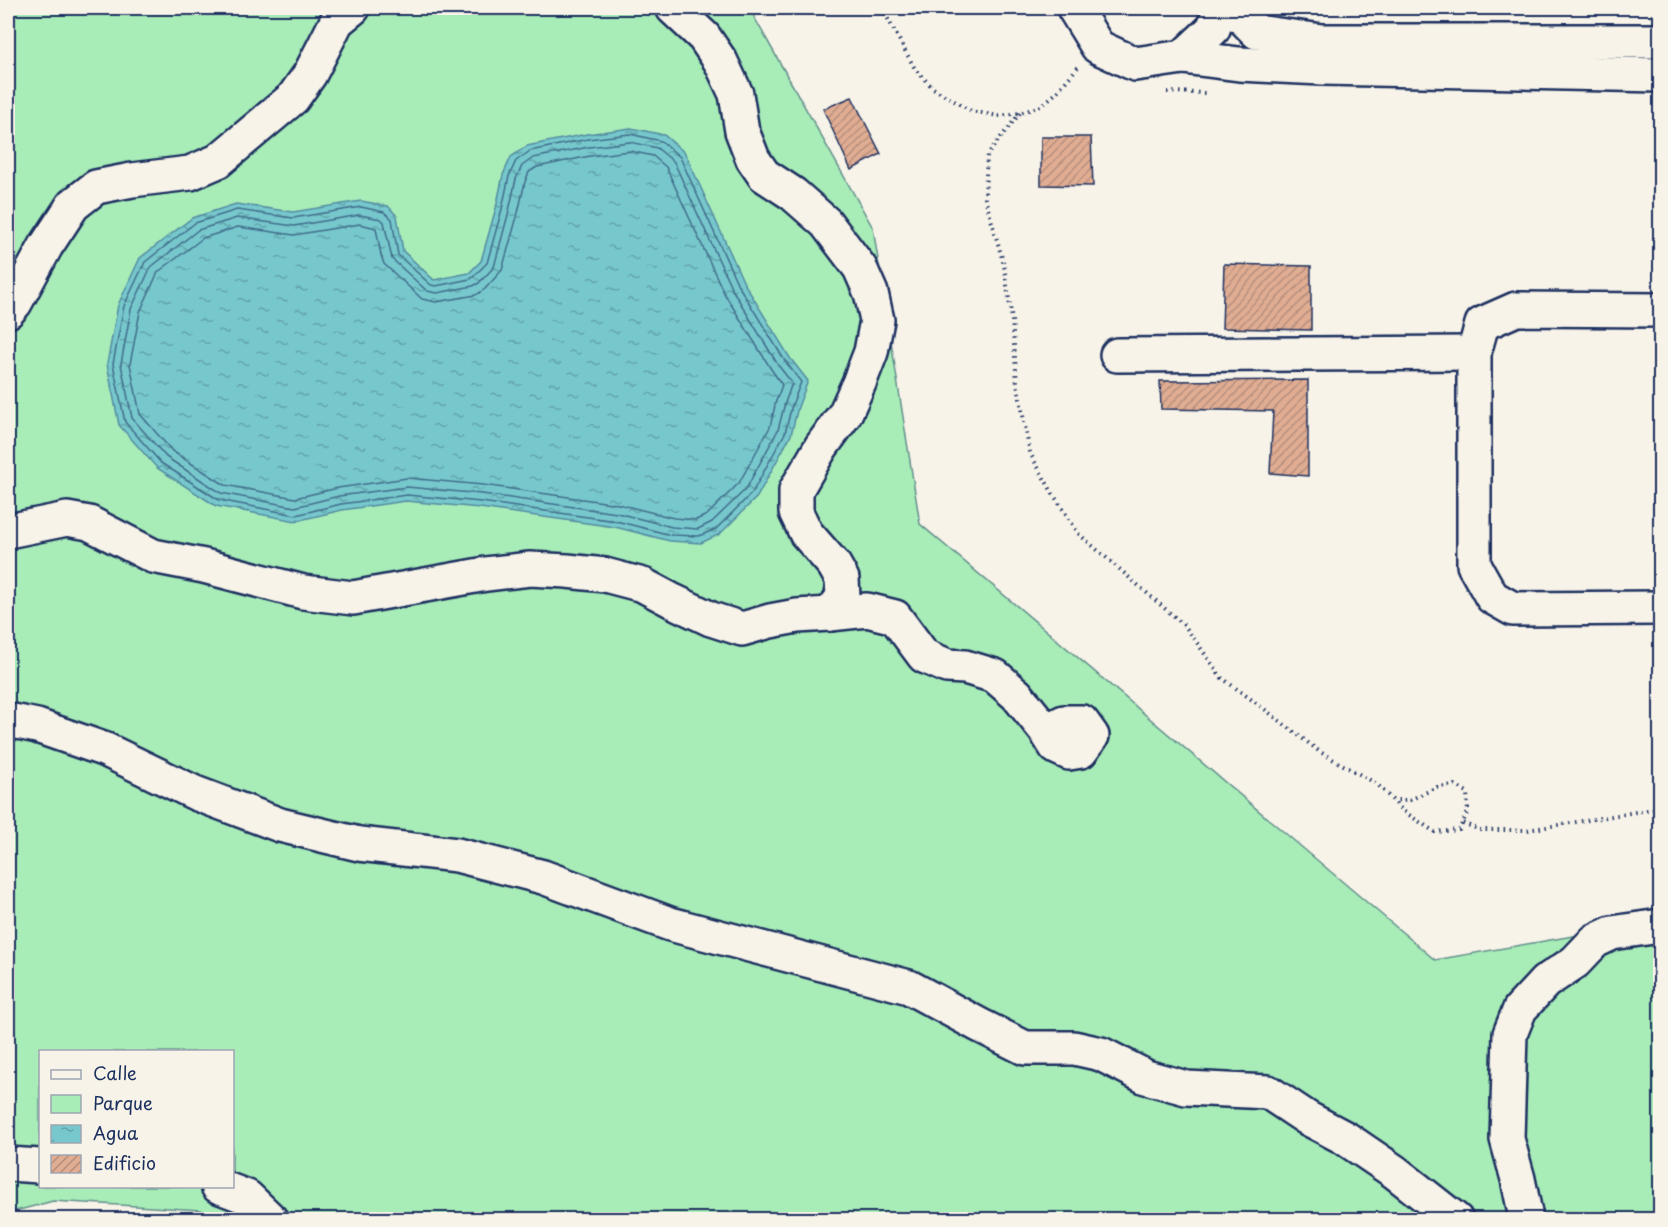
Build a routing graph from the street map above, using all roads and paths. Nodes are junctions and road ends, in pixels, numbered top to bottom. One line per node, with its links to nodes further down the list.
1 (673, 8): 17 (street)
2 (882, 8): 11 (path)
3 (1074, 8): 8 (street)
4 (1221, 8): 9 (street)
5 (1233, 8): 7 (street)
6 (340, 12): 13 (street)
7 (1660, 41)
8 (1098, 47): 9 (street); 11 (path)
9 (1183, 57): 10 (street)
10 (1660, 75)
11 (1020, 113): 23 (path)
12 (1660, 310): 14 (street)
13 (8, 311)
14 (1474, 353): 15 (street); 18 (street)
15 (1117, 355)
16 (8, 531): 20 (street)
17 (842, 579): 19 (street); 20 (street)
18 (1660, 608)
19 (867, 610): 20 (street); 22 (street)
20 (830, 614)
21 (8, 720): 31 (street)
22 (1046, 730)
23 (1392, 800): 25 (path); 25 (path)
24 (1660, 807): 25 (path)
25 (1463, 823)
26 (1660, 926): 32 (street)
27 (8, 1164): 28 (street)
28 (39, 1166)
29 (223, 1188): 30 (street)
30 (271, 1220)
31 (1456, 1220)
32 (1524, 1220)

